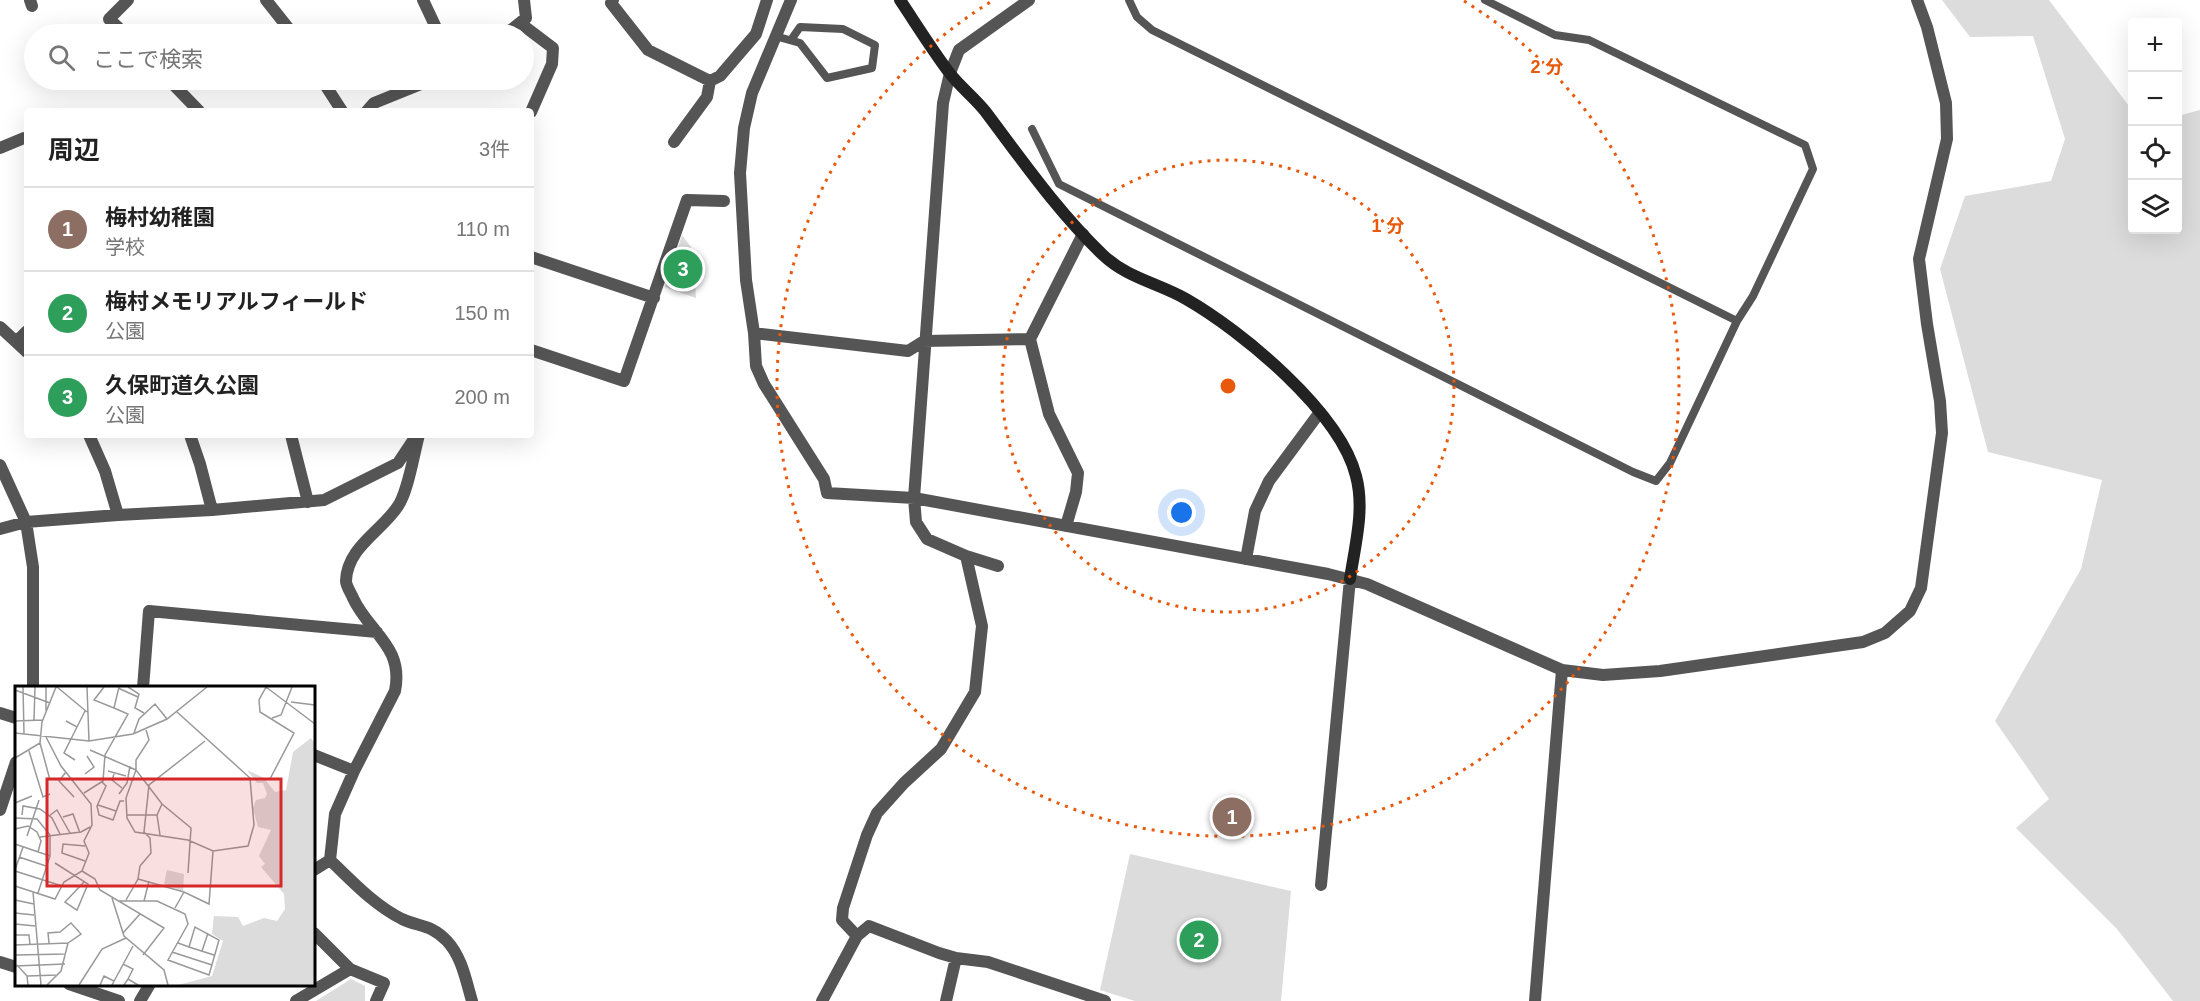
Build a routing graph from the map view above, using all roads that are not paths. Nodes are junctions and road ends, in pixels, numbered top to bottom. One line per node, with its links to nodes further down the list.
1 (128, 0): 14 (street)
2 (266, 0): 15 (street)
3 (423, 0): 16 (street)
4 (524, 0): 13 (street)
5 (613, 0): 21 (street)
6 (767, 0): 21 (street)
7 (791, 0): 18 (street)
8 (900, 0): 20 (street)
9 (1029, 0): 20 (street)
10 (1129, 0): 37 (lane)
11 (1485, 0): 37 (lane)
12 (1917, 0): 65 (street)
13 (520, 23)
14 (114, 24)
15 (285, 24)
16 (434, 24)
17 (534, 33): 28 (street)
18 (775, 36): 19 (lane); 39 (street)
19 (791, 40): 19 (lane)
20 (950, 73): 34 (street); 42 (street)
21 (710, 81): 31 (street)
22 (178, 90): 25 (street)
23 (328, 90): 26 (street)
24 (406, 90): 27 (street)
25 (196, 108)
26 (340, 108)
27 (370, 108)
28 (533, 108)
29 (1032, 129): 37 (lane)
30 (24, 138): 32 (street)
31 (674, 142)
32 (0, 148)
33 (724, 201): 36 (street)
34 (1083, 234): 41 (street); 46 (street)
35 (534, 258): 36 (street)
36 (654, 298): 45 (street)
37 (1737, 321)
38 (0, 327): 43 (street)
39 (754, 333): 42 (street); 53 (street)
40 (24, 334): 43 (street)
41 (1030, 339): 42 (street); 58 (street)
42 (924, 340): 53 (street)
43 (17, 341): 44 (street)
44 (24, 349)
45 (534, 351)
46 (1320, 412): 61 (street); 63 (street)
47 (90, 438): 56 (street)
48 (191, 438): 55 (street)
49 (292, 438): 54 (street)
50 (416, 438): 54 (street)
51 (417, 438): 64 (street)
52 (0, 465): 57 (street)
53 (914, 498): 58 (street); 60 (street)
54 (308, 502): 55 (street)
55 (212, 510): 56 (street)
56 (118, 514): 57 (street)
57 (26, 522): 59 (street); 66 (street)
58 (1066, 526): 61 (street)
59 (0, 529)
60 (966, 556): 62 (street); 78 (street)
61 (1246, 559): 63 (street)
62 (998, 567)
63 (1350, 579): 65 (street); 76 (street)
64 (377, 632): 67 (street); 72 (street)
65 (1563, 670): 93 (street)
66 (33, 686)
67 (143, 686)
68 (0, 713): 69 (street)
69 (15, 717)
70 (315, 755): 72 (street)
71 (15, 765): 73 (street)
72 (354, 771): 74 (street)
73 (0, 810)
74 (330, 860): 75 (street); 89 (street)
75 (315, 869)
76 (1321, 885)
77 (315, 934): 82 (street)
78 (857, 936): 79 (street); 90 (street)
79 (956, 958): 91 (street); 92 (street)
80 (0, 962): 81 (street)
81 (15, 967)
82 (350, 969): 87 (street); 88 (street)
83 (75, 986): 85 (street)
84 (149, 986): 86 (street)
85 (119, 1001)
86 (140, 1001)
87 (296, 1001)
88 (376, 1001)
89 (472, 1001)
90 (822, 1001)
91 (946, 1001)
92 (1106, 1001)
93 (1534, 1001)

